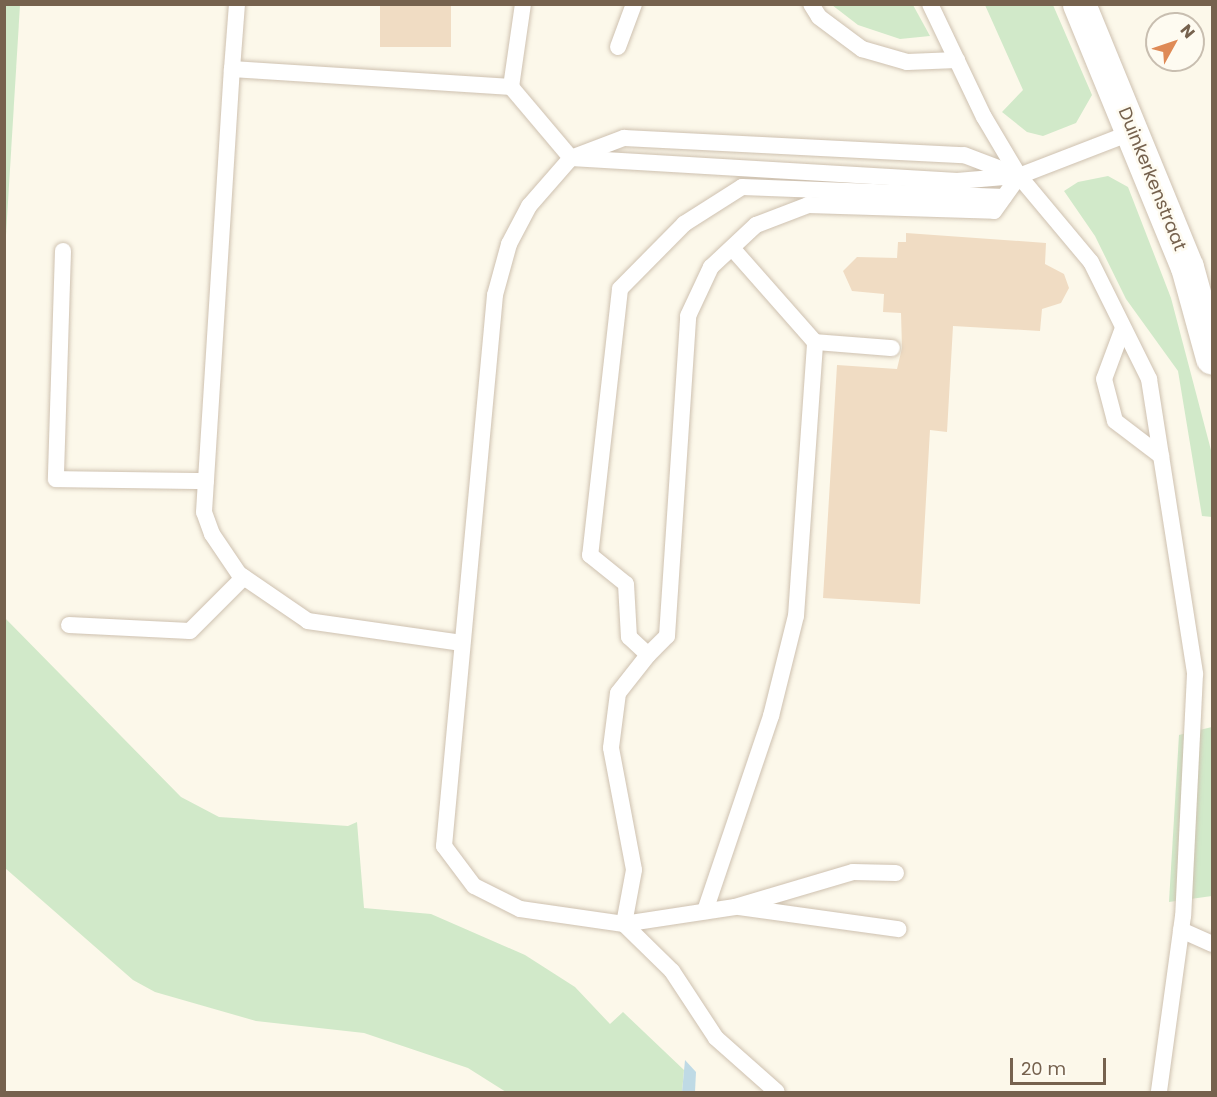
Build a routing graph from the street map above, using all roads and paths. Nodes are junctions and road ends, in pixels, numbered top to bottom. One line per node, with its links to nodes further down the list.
1 (237, 4): 9 (lane)
2 (523, 4): 10 (lane)
3 (634, 4): 7 (lane)
4 (811, 4): 8 (lane)
5 (930, 4): 8 (lane)
6 (1079, 4): 11 (main road, Duinkerkenstraat)
7 (618, 47)
8 (957, 60): 13 (lane)
9 (232, 69): 10 (lane); 22 (lane)
10 (511, 87): 12 (lane)
11 (1133, 132): 13 (lane); 20 (main road, Duinkerkenstraat)
12 (571, 158): 13 (lane); 13 (lane); 25 (lane)
13 (1019, 176): 14 (lane); 17 (lane)
14 (1004, 197): 15 (lane); 26 (lane)
15 (732, 248): 18 (lane); 26 (lane)
16 (63, 251): 22 (lane)
17 (1123, 328): 21 (lane); 21 (lane)
18 (815, 342): 19 (lane); 29 (lane)
19 (892, 348)
20 (1212, 358)
21 (1161, 456): 32 (lane)
22 (206, 481): 23 (lane)
23 (244, 577): 24 (lane); 25 (lane)
24 (69, 625)
25 (462, 643): 30 (lane)
26 (648, 656): 30 (lane)
27 (897, 873): 28 (lane)
28 (735, 907): 29 (lane); 31 (lane)
29 (705, 911): 30 (lane)
30 (624, 924): 34 (lane)
31 (898, 929)
32 (1181, 930): 33 (lane); 35 (lane)
33 (1212, 944)
34 (777, 1092)
35 (1159, 1092)

